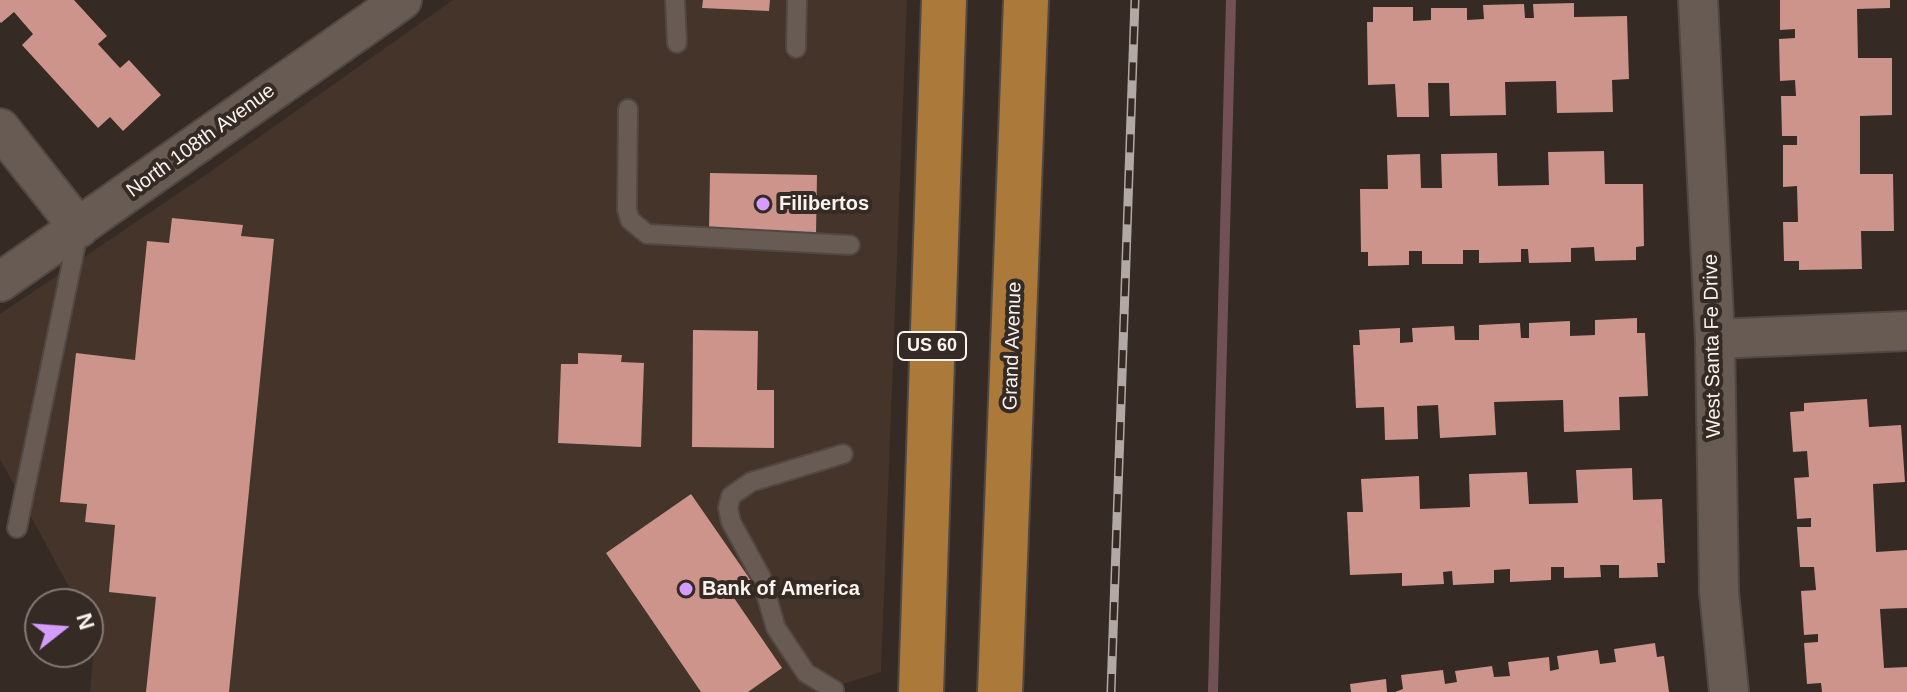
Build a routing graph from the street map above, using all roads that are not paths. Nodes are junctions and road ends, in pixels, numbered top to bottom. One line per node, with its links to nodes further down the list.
1 (402, 0): 11 (street, North 108th Avenue)
2 (675, 0): 7 (lane)
3 (797, 0): 8 (lane)
4 (944, 0): 19 (highway, US 60)
5 (1026, 0): 20 (highway, Grand Avenue)
6 (1698, 0): 15 (street, West Santa Fe Drive)
7 (677, 43)
8 (796, 48)
9 (628, 109): 12 (lane)
10 (0, 128): 11 (street)
11 (79, 228): 13 (street, North 108th Avenue); 17 (lane)
12 (850, 245)
13 (0, 282)
14 (1907, 331): 15 (street)
15 (1715, 339): 21 (street, West Santa Fe Drive)
16 (843, 454): 18 (lane)
17 (17, 528)
18 (834, 690)
19 (921, 692)
20 (1000, 692)
21 (1729, 692)

